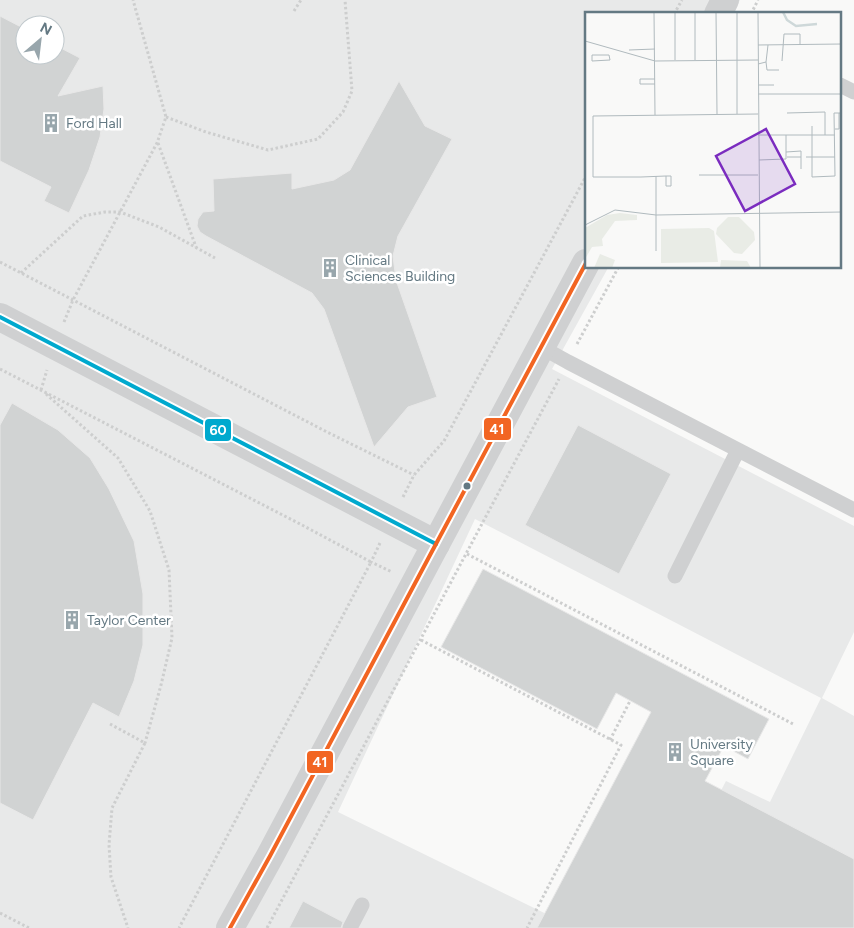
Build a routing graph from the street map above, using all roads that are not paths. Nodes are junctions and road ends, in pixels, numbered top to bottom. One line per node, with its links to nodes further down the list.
1 (725, 0): 2 (street)
2 (719, 12)
3 (842, 86): 4 (lane)
4 (854, 92)
5 (585, 265): 7 (street)
6 (0, 317): 10 (street)
7 (541, 347): 8 (lane); 10 (street)
8 (738, 450): 9 (lane); 11 (lane)
9 (854, 510)
10 (436, 544): 13 (street)
11 (675, 576)
12 (362, 905): 14 (lane)
13 (230, 928)
14 (350, 928)

